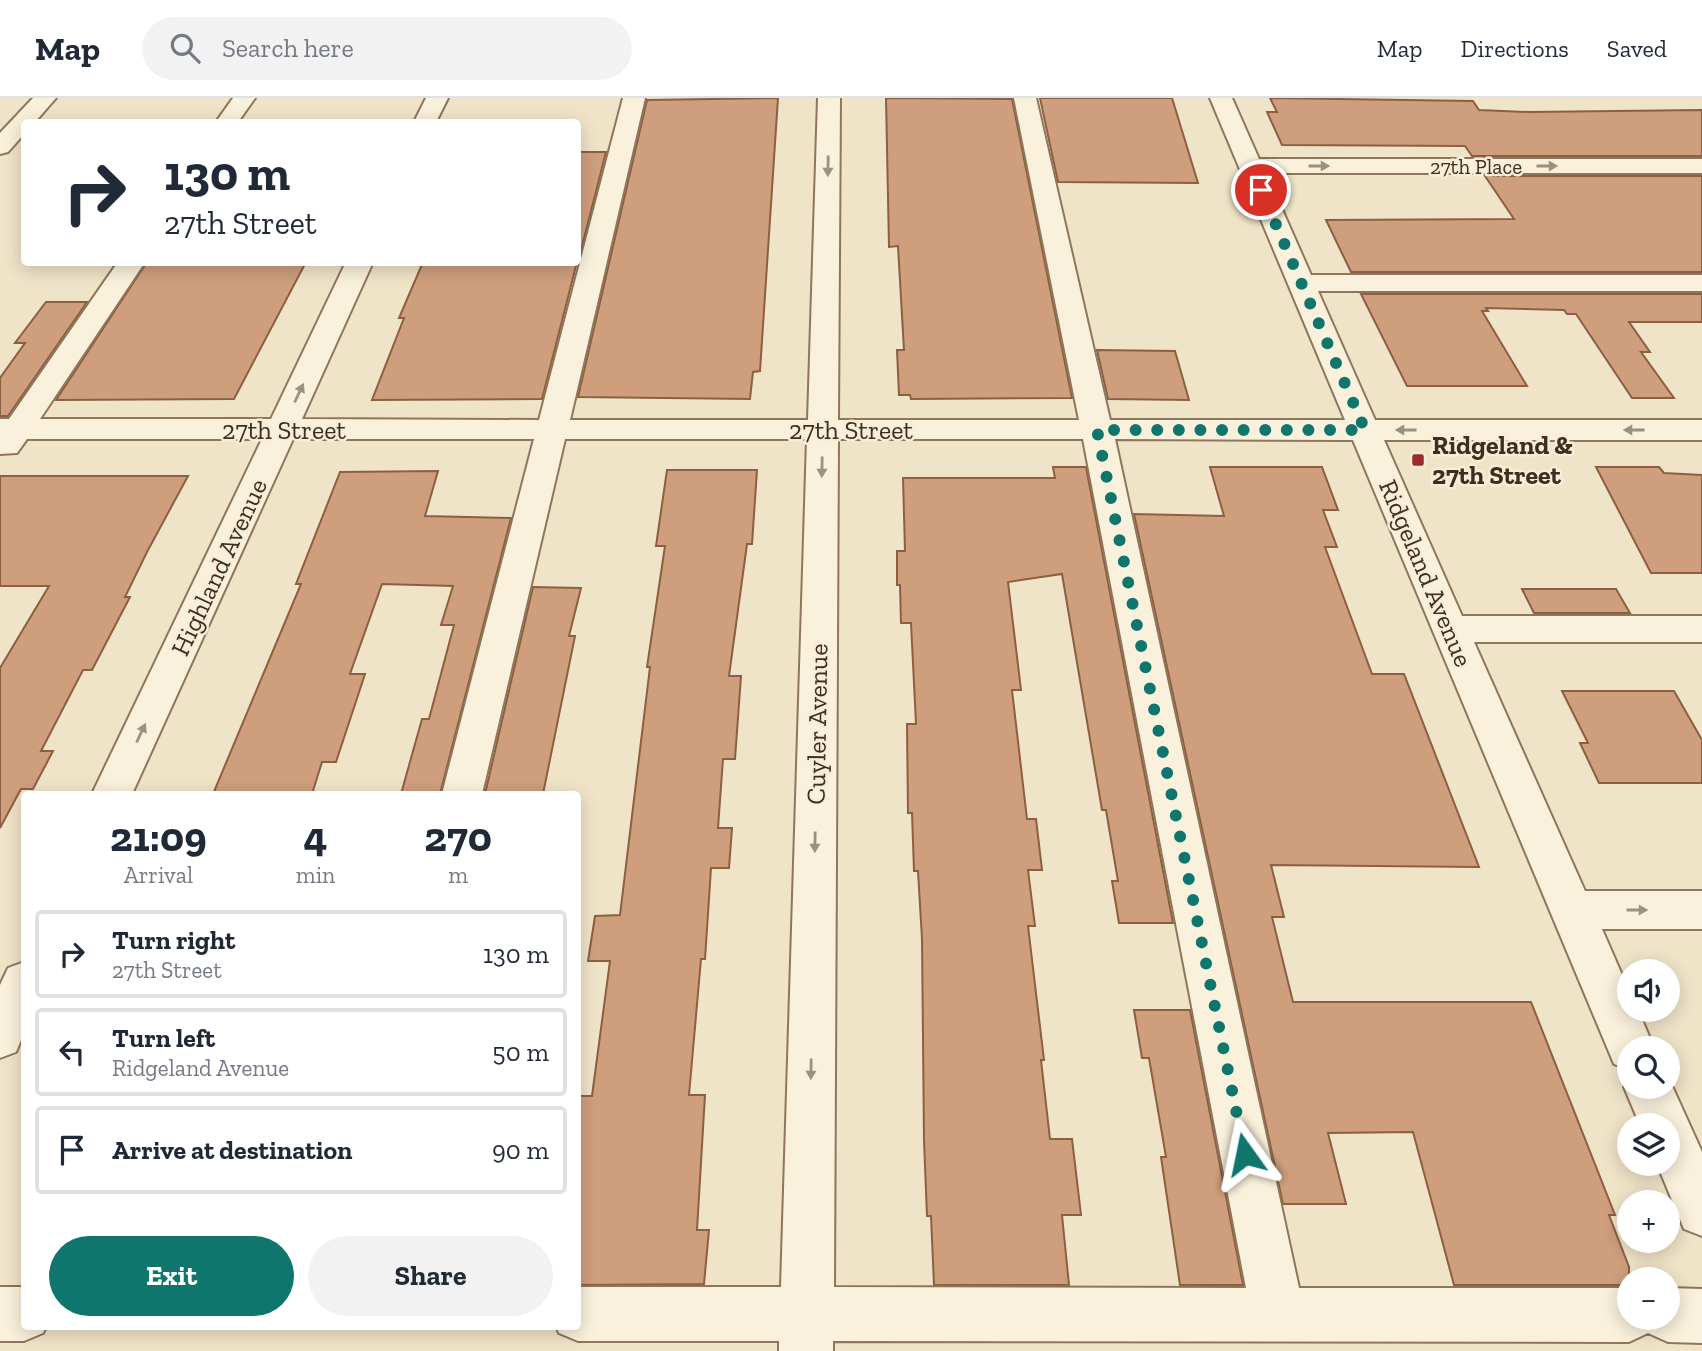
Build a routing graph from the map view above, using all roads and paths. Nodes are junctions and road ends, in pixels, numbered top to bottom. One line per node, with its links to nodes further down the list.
1 (45, 98): 8 (street)
2 (244, 98): 9 (street)
3 (437, 98): 10 (street)
4 (634, 98): 21 (street)
5 (829, 98): 22 (street, Cuyler Avenue, one-way to 22)
6 (1025, 98): 23 (street)
7 (1221, 98): 13 (street, Ridgeland Avenue)
8 (26, 119)
9 (229, 119)
10 (426, 119)
11 (21, 124): 12 (street)
12 (0, 147)
13 (1251, 166): 14 (street, 27th Place, one-way to 14); 17 (street, Ridgeland Avenue)
14 (1702, 166)
15 (129, 266): 19 (street)
16 (358, 266): 20 (street, Highland Avenue, one-way to 16)
17 (1301, 282): 18 (street); 24 (street, Ridgeland Avenue)
18 (1702, 283)
19 (9, 429): 20 (street, 27th Street); 26 (street)
20 (282, 430): 21 (street, 27th Street); 29 (street, Highland Avenue, one-way to 20)
21 (552, 430): 22 (street, 27th Street); 30 (street)
22 (823, 430): 23 (street, 27th Street); 45 (street, Cuyler Avenue, one-way to 45)
23 (1097, 430): 24 (street, 27th Street); 43 (street)
24 (1365, 430): 25 (street, 27th Street, one-way to 24); 27 (street, Ridgeland Avenue)
25 (1702, 430)
26 (0, 455)
27 (1450, 629): 28 (street); 31 (street, Ridgeland Avenue)
28 (1702, 629)
29 (113, 791)
30 (463, 791)
31 (1572, 910): 32 (street, one-way to 32); 35 (street, Ridgeland Avenue)
32 (1702, 910)
33 (21, 990): 34 (street)
34 (0, 1036)
35 (1626, 1036)
36 (1680, 1160): 37 (street)
37 (1702, 1212)
38 (0, 1314): 39 (street)
39 (21, 1314)
40 (581, 1314): 45 (street)
41 (1617, 1315): 43 (street)
42 (1680, 1315): 44 (street)
43 (1278, 1316): 45 (street)
44 (1702, 1316)
45 (806, 1333)

